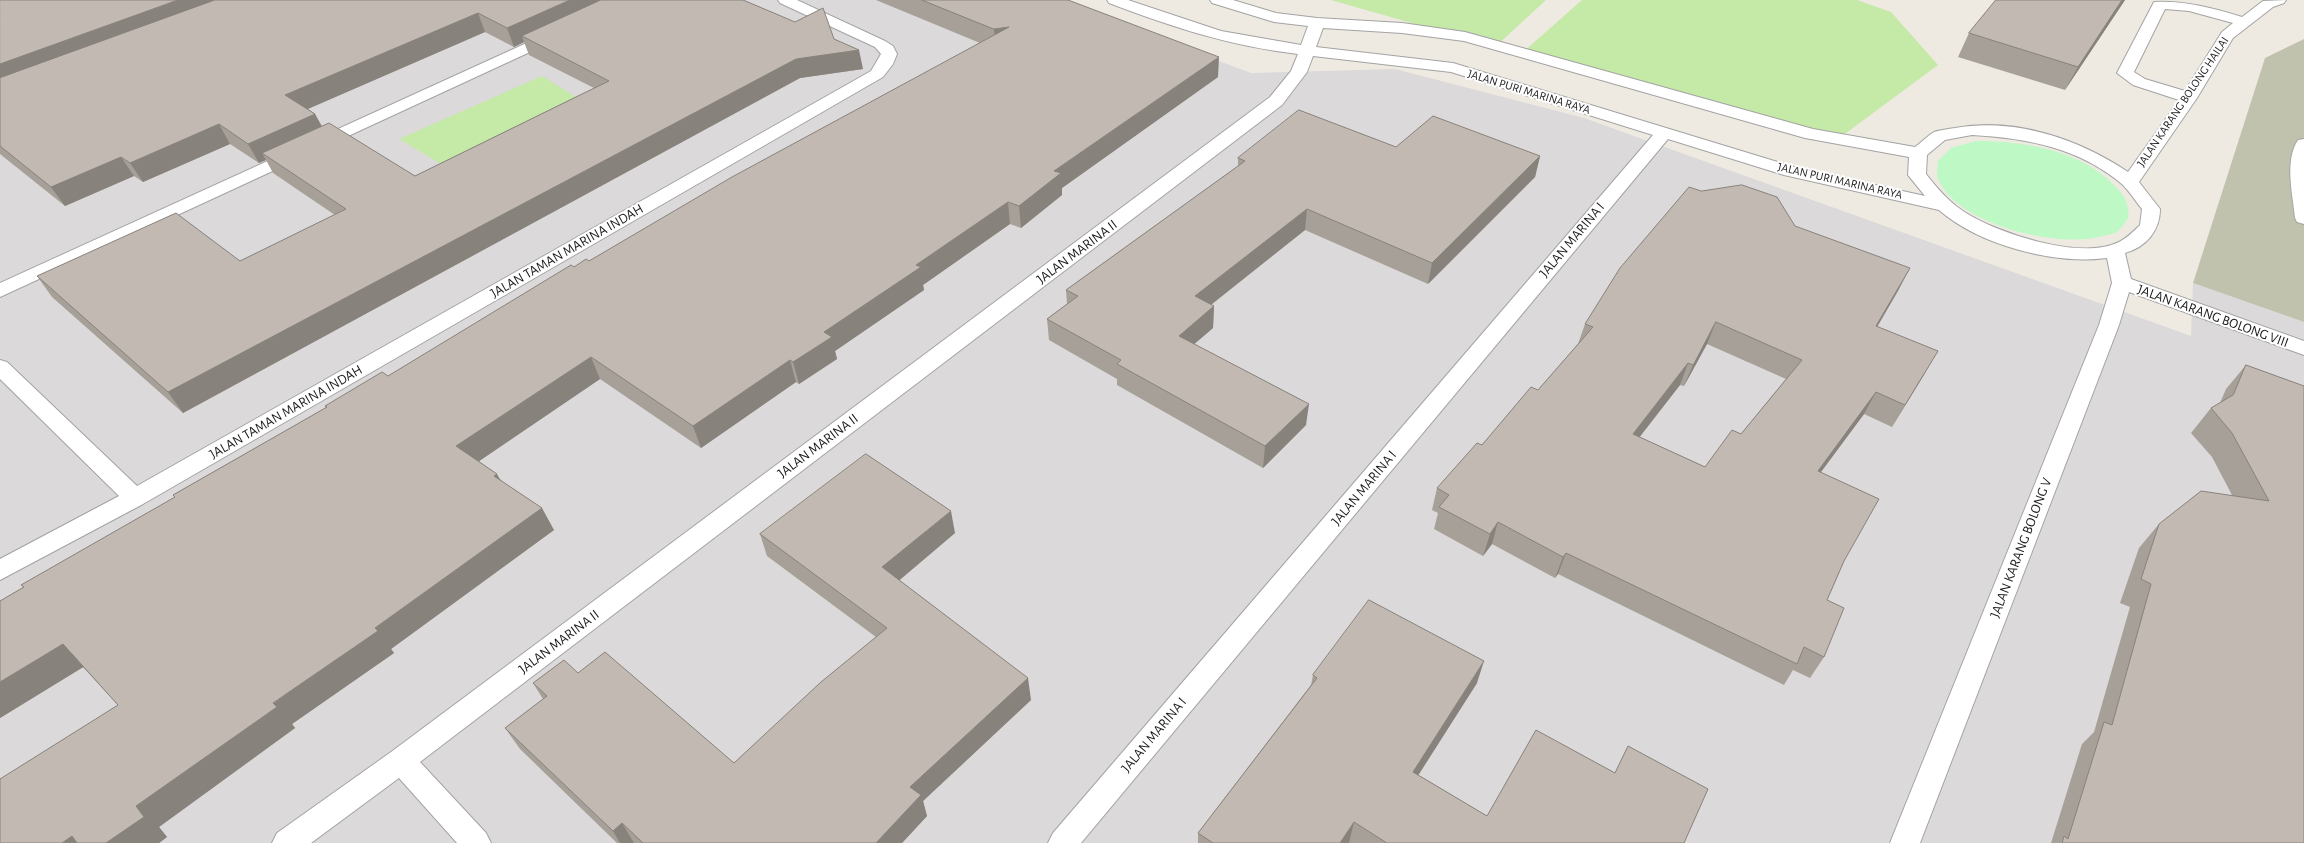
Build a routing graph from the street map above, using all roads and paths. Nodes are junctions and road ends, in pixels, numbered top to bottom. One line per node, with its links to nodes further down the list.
1 (785, 0): 21 (street, JALAN TAMAN MARINA INDAH)
2 (1114, 0): 8 (street, JALAN PURI MARINA RAYA)
3 (1217, 0): 6 (street)
4 (2279, 0): 5 (street, JALAN KARANG BOLONG HAILAI)
5 (2244, 22): 9 (street, JALAN KARANG BOLONG HAILAI); 9 (street)
6 (1317, 23): 8 (street, JALAN MARINA II); 12 (street)
7 (567, 30): 18 (street)
8 (1308, 49): 10 (street, JALAN PURI MARINA RAYA); 23 (street, JALAN MARINA II)
9 (2189, 98): 13 (street, JALAN KARANG BOLONG HAILAI)
10 (1664, 133): 14 (street, JALAN PURI MARINA RAYA); 26 (street, JALAN MARINA I)
11 (2304, 144): 15 (street)
12 (1918, 153): 13 (street); 14 (street)
13 (2130, 182): 16 (street)
14 (1941, 205): 16 (street)
15 (2304, 218)
16 (2115, 251): 17 (street)
17 (2122, 283): 19 (street, JALAN KARANG BOLONG VIII); 27 (street, JALAN KARANG BOLONG V)
18 (0, 291)
19 (2304, 348)
20 (0, 367): 21 (street)
21 (135, 498): 22 (street, JALAN TAMAN MARINA INDAH)
22 (0, 570)
23 (401, 761): 24 (street, JALAN MARINA II); 25 (street)
24 (287, 843)
25 (476, 843)
26 (1063, 843)
27 (1905, 843)

